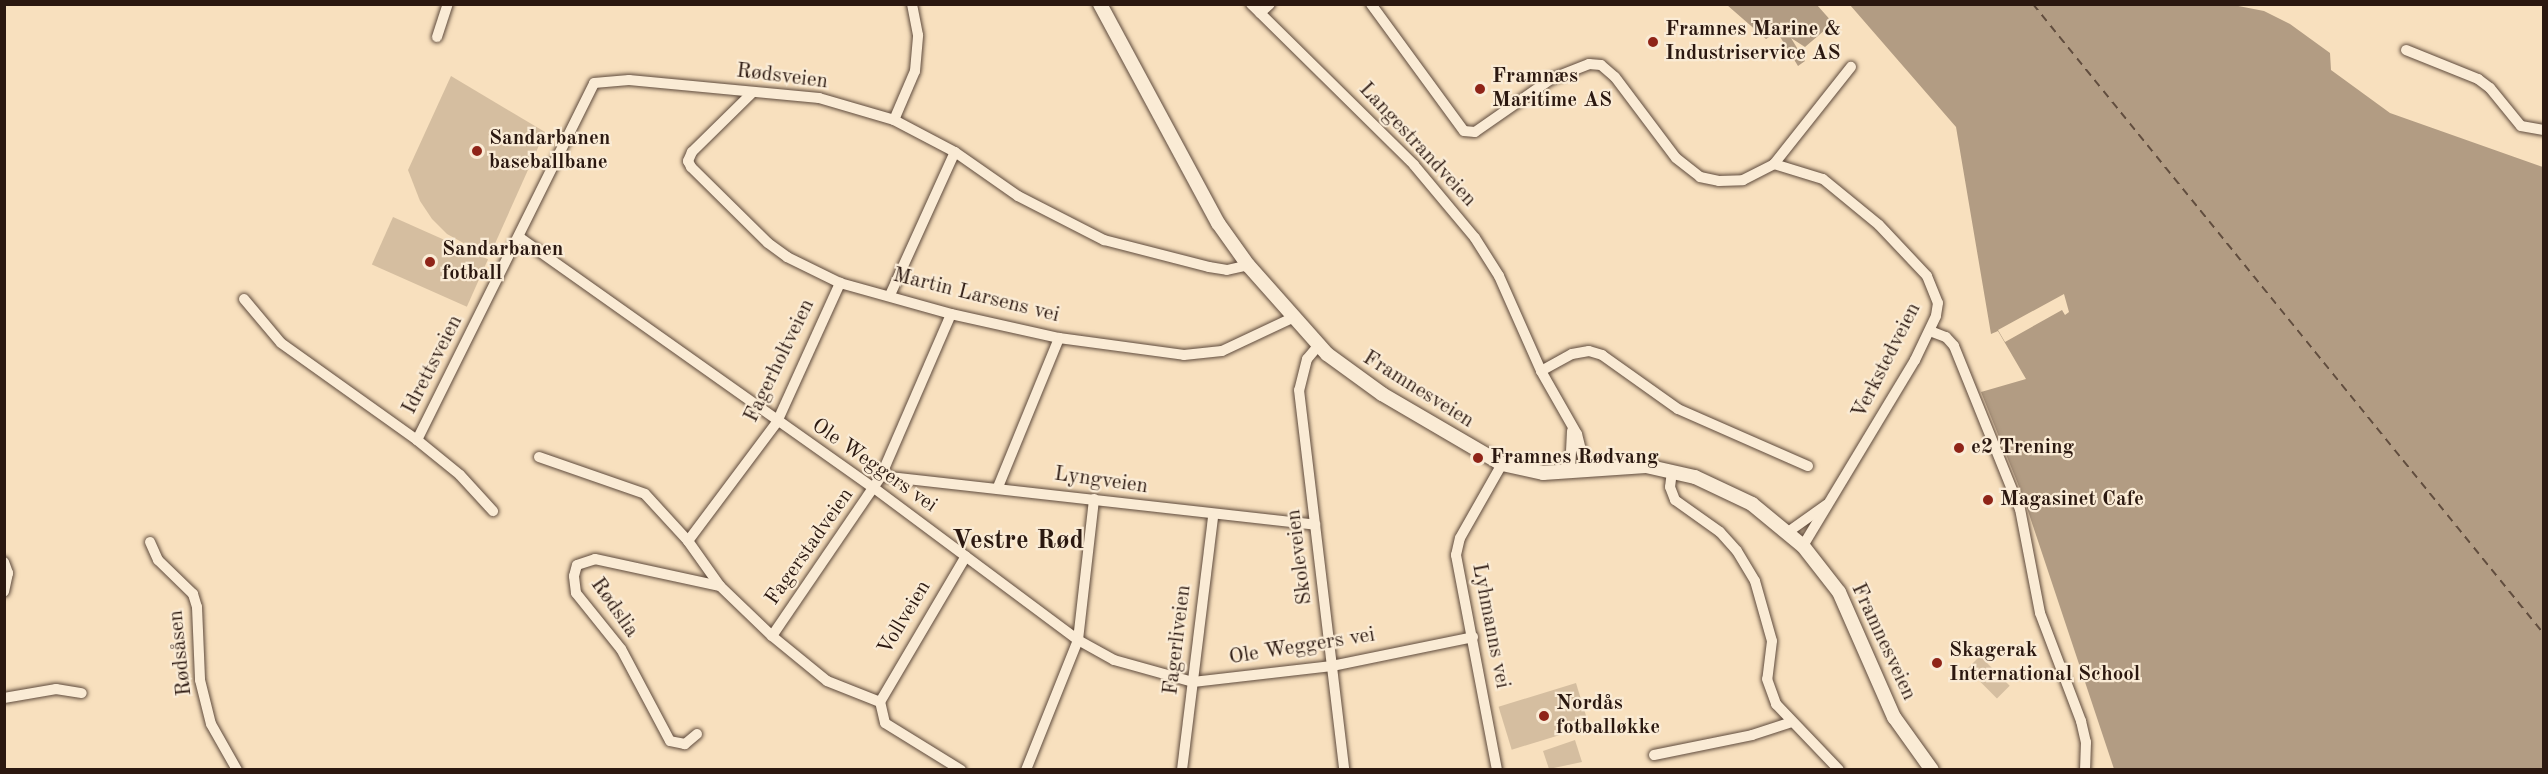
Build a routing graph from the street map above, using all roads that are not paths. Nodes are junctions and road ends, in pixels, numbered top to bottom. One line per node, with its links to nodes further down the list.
1 (448, 4): 8 (street)
2 (912, 4): 13 (street)
3 (1100, 4): 18 (main road, Framnesveien)
4 (1251, 4): 7 (street, Langestrandveien)
5 (1270, 4): 7 (street)
6 (1371, 4): 16 (street)
7 (1260, 13): 27 (street, Langestrandveien)
8 (437, 38)
9 (2406, 50): 14 (street)
10 (1851, 67): 16 (street)
11 (594, 83): 12 (street, Rødsveien); 17 (street, Idrettsveien)
12 (753, 92): 13 (street, Rødsveien); 19 (street, Martin Larsens vei)
13 (894, 120): 15 (street, Rødsveien)
14 (2544, 130)
15 (955, 152): 18 (street, Rødsveien); 20 (street)
16 (1773, 164): 24 (street, Verkstedveien)
17 (519, 237): 28 (street, Ole Weggers vei); 30 (street, Idrettsveien)
18 (1248, 265): 23 (main road, Framnesveien)
19 (840, 283): 20 (street, Martin Larsens vei); 28 (street, Fagerholtveien)
20 (890, 295): 22 (street, Martin Larsens vei)
21 (244, 299): 30 (street, Idrettsveien)
22 (951, 314): 25 (street, Martin Larsens vei); 37 (street, Fagerstadveien)
23 (1292, 318): 25 (street, Martin Larsens vei); 26 (main road, Framnesveien)
24 (1930, 331): 41 (street, Verkstedveien); 72 (street)
25 (1059, 338): 39 (street)
26 (1318, 346): 32 (main road, Framnesveien); 44 (street, Skoleveien)
27 (1542, 371): 29 (street, Langestrandveien); 33 (street)
28 (777, 422): 38 (street, Ole Weggers vei); 46 (street, Fagerholtveien)
29 (1572, 431): 34 (street, Langestrandveien); 36 (street, Langestrandveien)
30 (417, 440): 42 (street, Idrettsveien)
31 (539, 458): 46 (street)
32 (1502, 464): 36 (main road, Framnesveien); 54 (street, Lyhmanns vei)
33 (1808, 465)
34 (1586, 471): 35 (main road, Framnesveien); 36 (main road, Framnesveien)
35 (1672, 471): 45 (main road, Framnesveien); 61 (street)
36 (1570, 472)
37 (881, 476): 38 (street, Fagerstadveien); 39 (street, Lyngveien)
38 (874, 488): 49 (street, Ole Weggers vei); 53 (street, Fagerstadveien)
39 (998, 488): 40 (street, Lyngveien)
40 (1094, 499): 43 (street, Lyngveien); 55 (street)
41 (1827, 505): 45 (street, Verkstedveien); 48 (street, Verkstedveien)
42 (493, 511)
43 (1213, 516): 44 (street, Lyngveien); 57 (street, Fagerliveien)
44 (1315, 525): 56 (street, Skoleveien)
45 (1788, 532): 48 (main road, Framnesveien)
46 (688, 541): 51 (street)
47 (150, 542): 64 (street, Rødsåsen)
48 (1803, 546): 71 (main road, Framnesveien)
49 (966, 556): 55 (street, Ole Weggers vei); 60 (street, Vollveien)
50 (4, 562): 52 (street)
51 (720, 586): 53 (street); 62 (street, Rødslia)
52 (4, 592)
53 (772, 636): 60 (street)
54 (1473, 637): 56 (street, Ole Weggers vei); 69 (street, Lyhmanns vei)
55 (1078, 640): 57 (street, Ole Weggers vei); 66 (street)
56 (1332, 666): 57 (street, Ole Weggers vei); 68 (street, Skoleveien)
57 (1193, 682): 67 (street, Fagerliveien)
58 (82, 693): 59 (street)
59 (4, 698)
60 (880, 702): 65 (street)
61 (1792, 722): 63 (street); 70 (street)
62 (698, 734)
63 (1654, 755)
64 (237, 770)
65 (961, 770)
66 (1026, 770)
67 (1182, 770)
68 (1344, 770)
69 (1497, 770)
70 (1839, 770)
71 (1932, 770)
72 (2085, 770)

